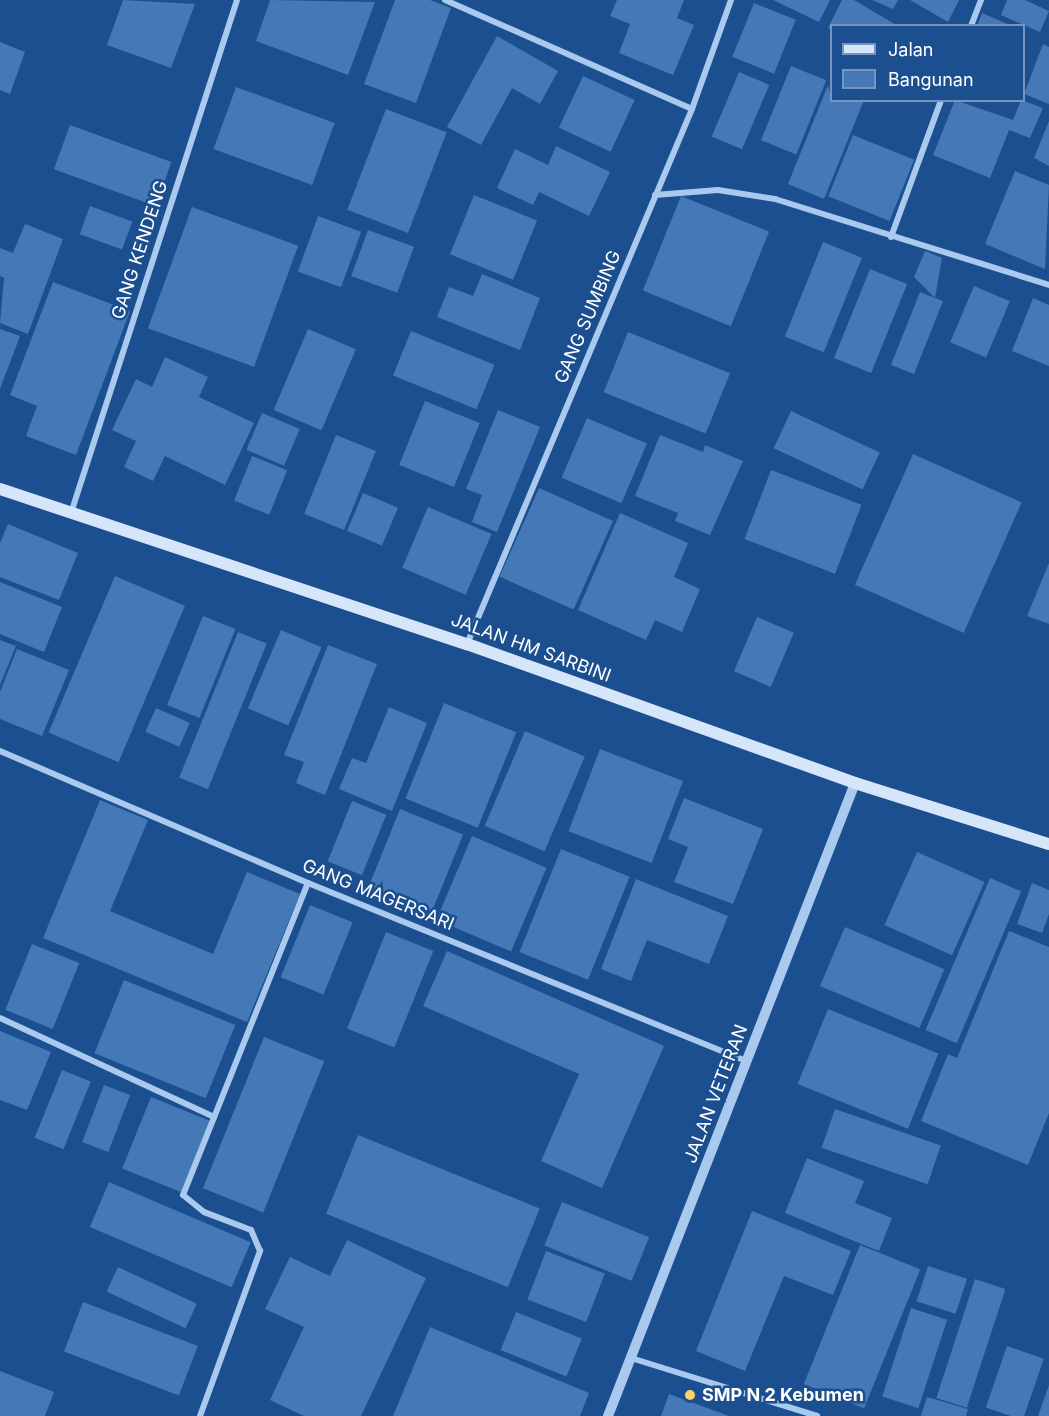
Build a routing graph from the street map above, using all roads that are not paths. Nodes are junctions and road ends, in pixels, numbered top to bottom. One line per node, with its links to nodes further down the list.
1 (237, 0): 12 (street, GANG KENDENG)
2 (444, 0): 7 (street)
3 (731, 0): 7 (street, GANG SUMBING)
4 (981, 0): 5 (street)
5 (971, 24)
6 (940, 102): 9 (street)
7 (692, 109): 8 (street, GANG SUMBING)
8 (655, 195): 9 (street); 13 (street, GANG SUMBING)
9 (891, 237): 10 (street)
10 (1049, 285)
11 (0, 489): 12 (main road, JALAN HM SARBINI)
12 (72, 510): 13 (main road, JALAN HM SARBINI)
13 (467, 644): 15 (main road, JALAN HM SARBINI)
14 (0, 751): 17 (street, GANG MAGERSARI)
15 (855, 783): 16 (main road, JALAN HM SARBINI); 19 (street, JALAN VETERAN)
16 (1049, 844)
17 (308, 883): 19 (street, GANG MAGERSARI); 20 (street)
18 (0, 1018): 20 (street)
19 (747, 1061): 21 (street, JALAN VETERAN)
20 (214, 1117): 22 (street)
21 (631, 1358): 23 (street, JALAN VETERAN); 24 (street)
22 (200, 1416)
23 (608, 1416)
24 (817, 1416)

